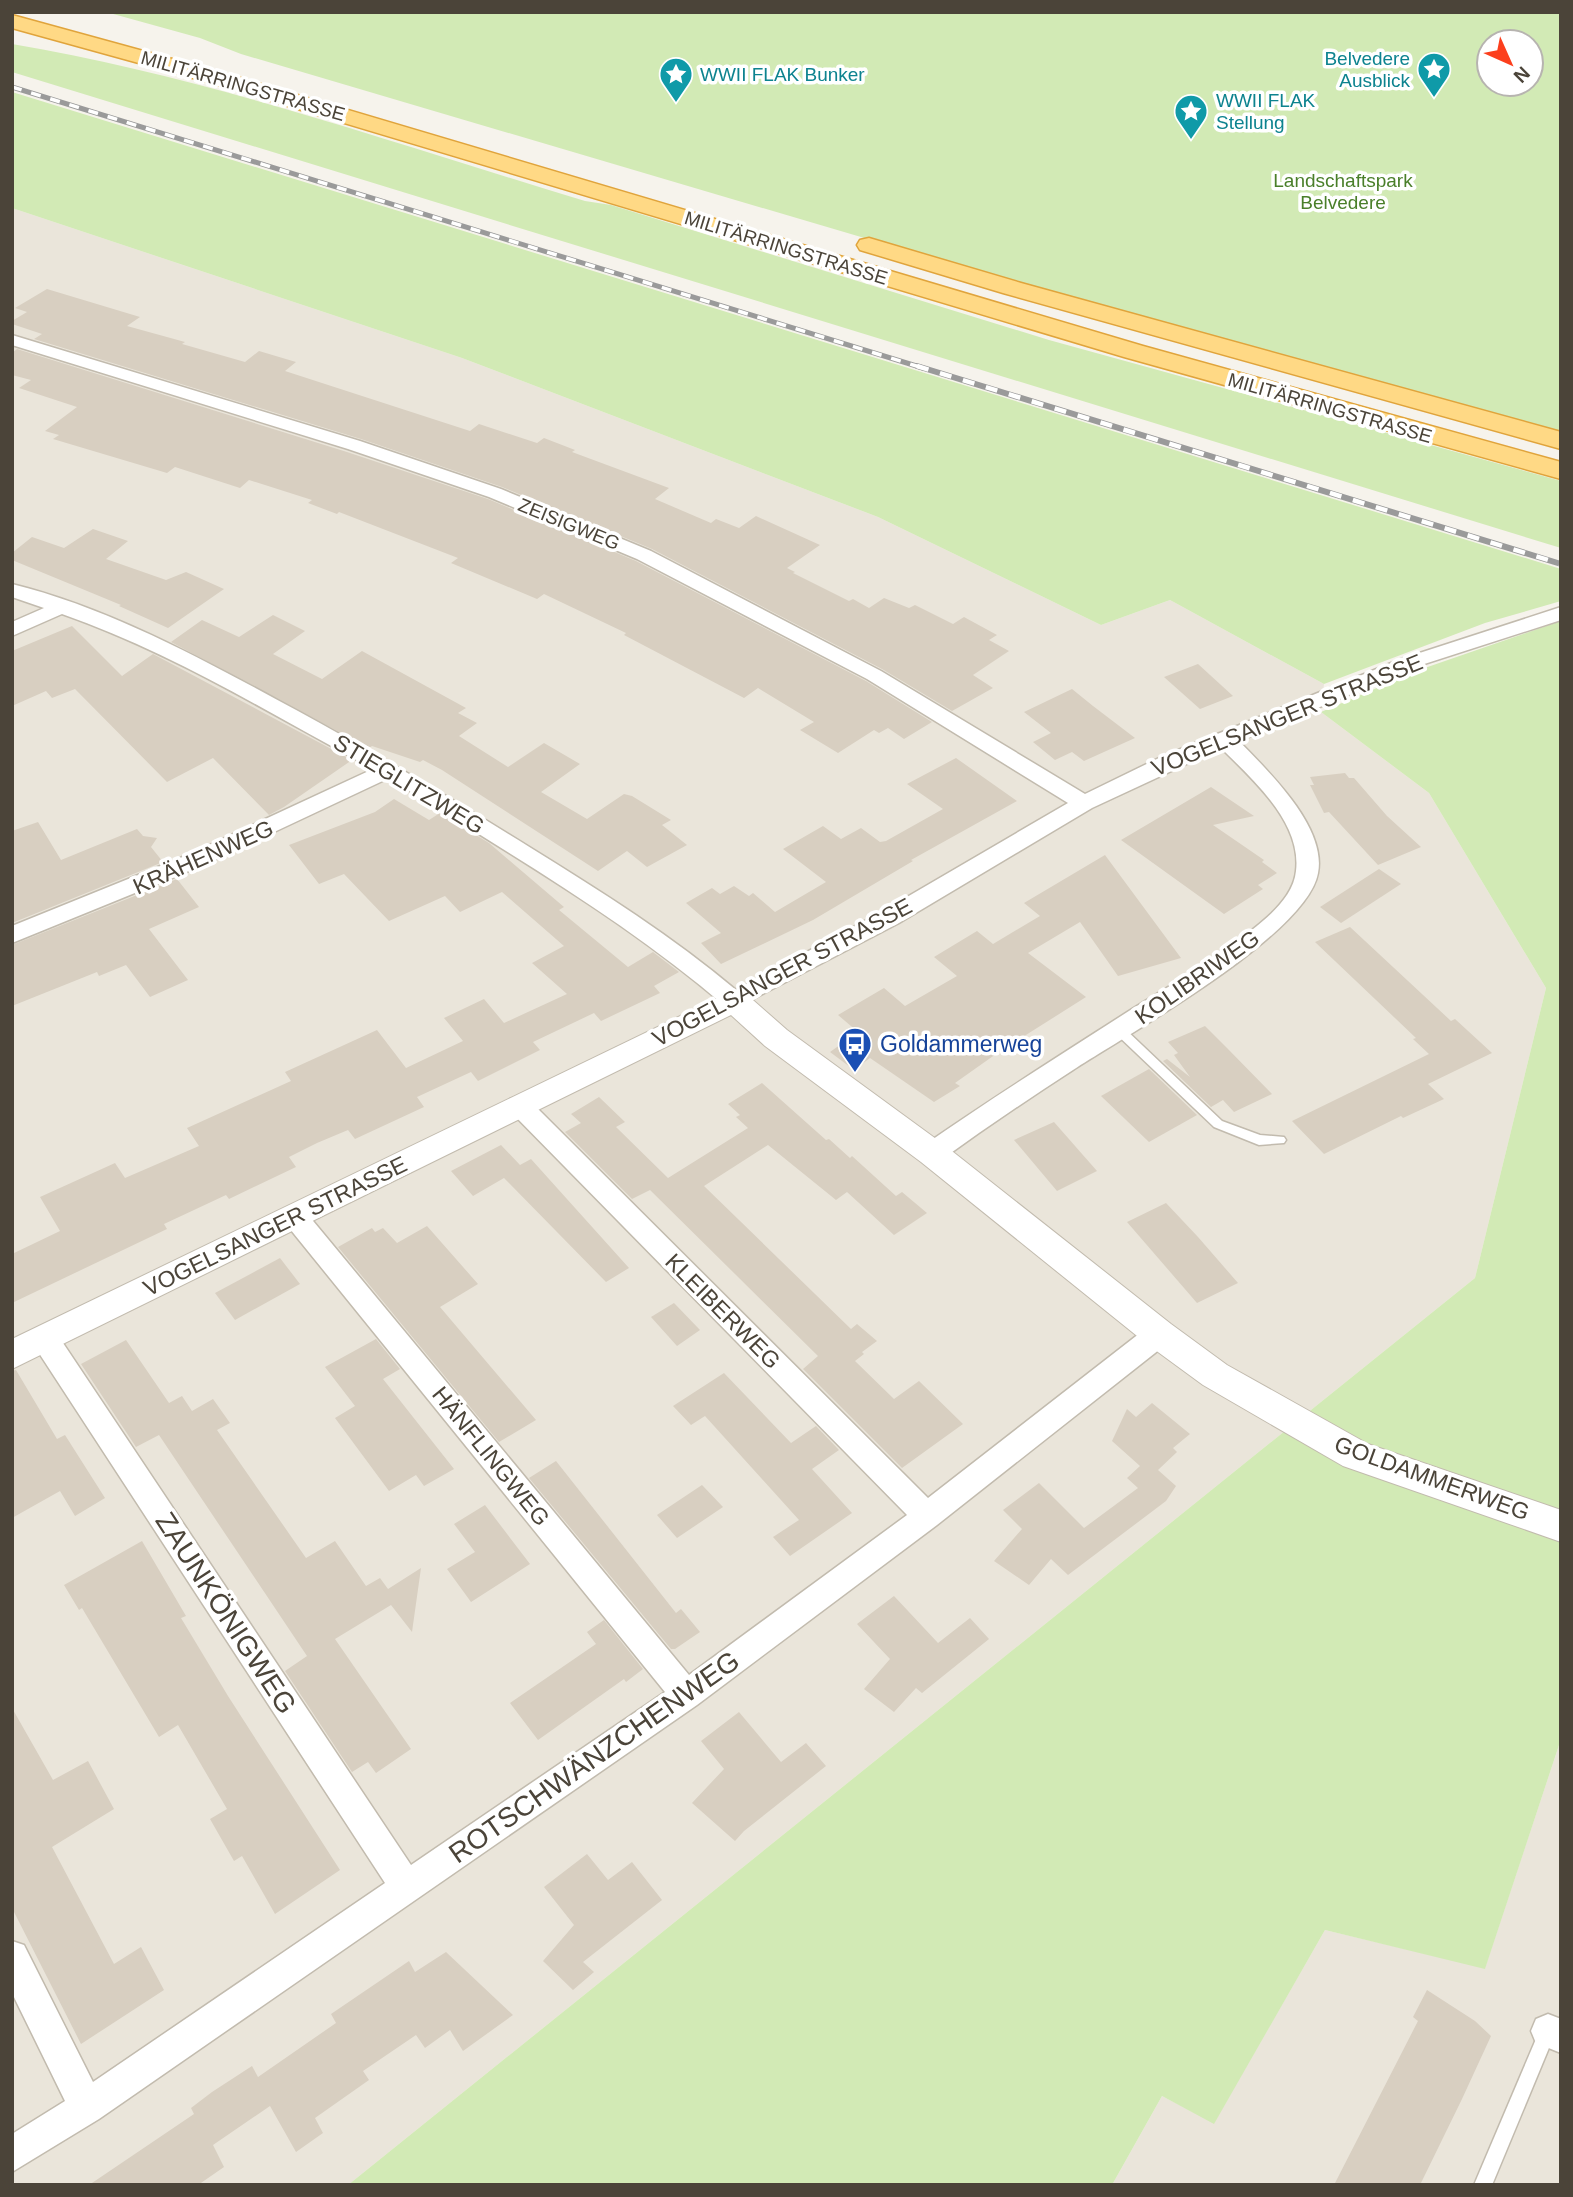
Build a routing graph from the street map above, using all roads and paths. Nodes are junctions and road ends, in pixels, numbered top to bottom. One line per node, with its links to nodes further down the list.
1 (12, 21): 3 (highway, MILITÄRRINGSTRASSE)
2 (12, 39): 3 (highway)
3 (242, 85): 9 (highway, MILITÄRRINGSTRASSE)
4 (377, 101): 5 (highway, MILITÄRRINGSTRASSE)
5 (492, 135)
6 (843, 237): 8 (highway, MILITÄRRINGSTRASSE)
7 (12, 340): 16 (street, ZEISIGWEG)
8 (1561, 441)
9 (1561, 471)
10 (12, 590): 11 (street, STIEGLITZWEG)
11 (61, 607): 13 (street); 15 (street, STIEGLITZWEG)
12 (1561, 613): 14 (street, VOGELSANGER STRASSE)
13 (12, 630)
14 (1225, 739): 16 (street, VOGELSANGER STRASSE); 19 (street, KOLIBRIWEG)
15 (389, 769): 17 (street, KRÄHENWEG); 18 (street, STIEGLITZWEG)
16 (1084, 803): 18 (street, VOGELSANGER STRASSE)
17 (12, 935)
18 (734, 1001): 20 (street, VOGELSANGER STRASSE); 22 (street, GOLDAMMERWEG)
19 (1119, 1030): 21 (lane); 22 (street, KOLIBRIWEG)
20 (519, 1105): 23 (street, VOGELSANGER STRASSE); 27 (street, KLEIBERWEG)
21 (1280, 1140)
22 (932, 1153): 24 (street, GOLDAMMERWEG)
23 (295, 1217): 25 (street, VOGELSANGER STRASSE); 29 (street, HÄNFLINGWEG)
24 (1159, 1334): 27 (street, ROTSCHWÄNZCHENWEG); 28 (street, GOLDAMMERWEG)
25 (46, 1339): 26 (street, VOGELSANGER STRASSE); 30 (street, ZAUNKÖNIGWEG)
26 (12, 1354)
27 (927, 1516): 29 (street, ROTSCHWÄNZCHENWEG)
28 (1561, 1526)
29 (686, 1695): 30 (street, ROTSCHWÄNZCHENWEG)
30 (407, 1888): 33 (street, ROTSCHWÄNZCHENWEG)
31 (12, 1956): 33 (street)
32 (1555, 2034): 35 (lane)
33 (87, 2107): 34 (street, ROTSCHWÄNZCHENWEG)
34 (12, 2155)
35 (1483, 2185)

